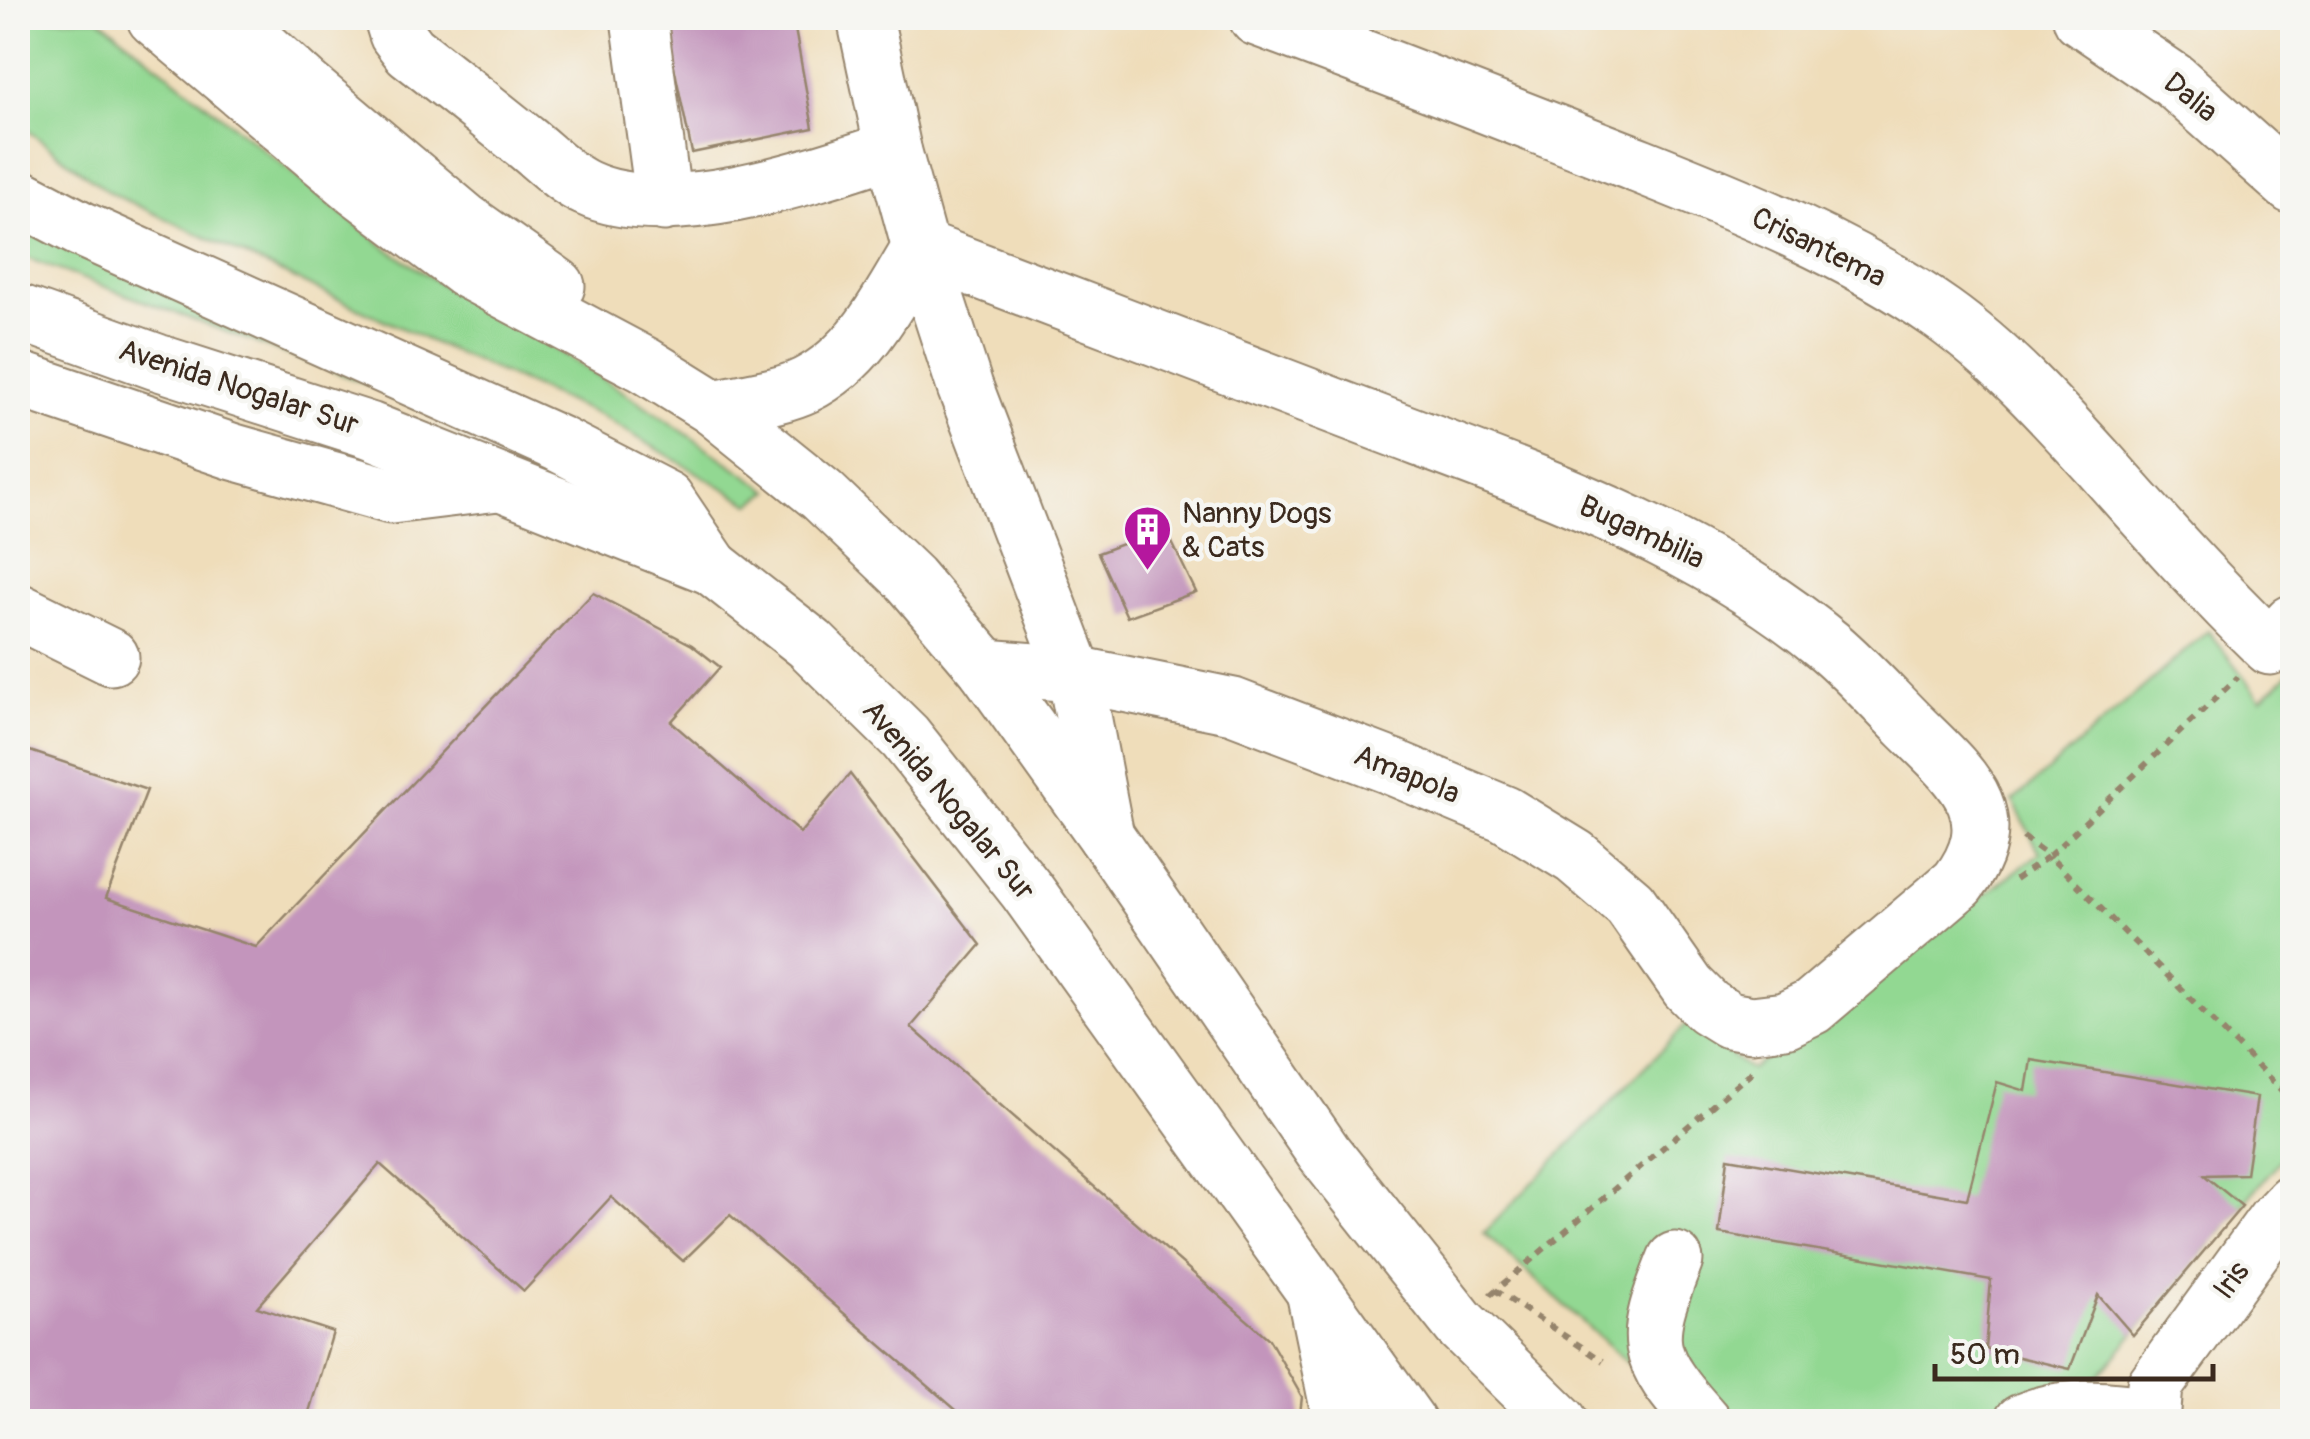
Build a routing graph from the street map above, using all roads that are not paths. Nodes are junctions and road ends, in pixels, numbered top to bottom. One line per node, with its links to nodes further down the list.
1 (155, 18): 14 (main road)
2 (230, 18): 14 (main road)
3 (392, 18): 11 (main road)
4 (639, 18): 11 (main road)
5 (866, 18): 8 (main road)
6 (1256, 18): 20 (main road, Crisantema)
7 (2082, 18): 9 (main road, Dalia)
8 (893, 149): 11 (main road); 12 (main road)
9 (2292, 186)
10 (18, 196): 18 (main road)
11 (664, 203)
12 (920, 248): 16 (main road); 23 (main road); 25 (main road, Bugambilia)
13 (18, 312): 17 (main road, Avenida Nogalar Sur)
14 (645, 365): 16 (main road)
15 (18, 379): 17 (main road)
16 (714, 408): 22 (main road)
17 (506, 482): 18 (main road, Avenida Nogalar Sur)
18 (712, 567): 28 (main road, Avenida Nogalar Sur)
19 (18, 611): 21 (main road)
20 (2281, 635)
21 (111, 657)
22 (985, 667): 23 (main road, Amapola); 24 (main road)
23 (1074, 674): 24 (main road); 25 (main road, Amapola)
24 (1106, 836): 32 (main road)
25 (1759, 1042)
26 (2292, 1202): 29 (main road, Iris)
27 (1675, 1260): 33 (main road)
28 (1315, 1296): 30 (main road); 31 (main road, Avenida Nogalar Sur)
29 (2152, 1418): 34 (main road)
30 (1341, 1422)
31 (1408, 1422)
32 (1560, 1422)
33 (1703, 1422)
34 (2022, 1422)

